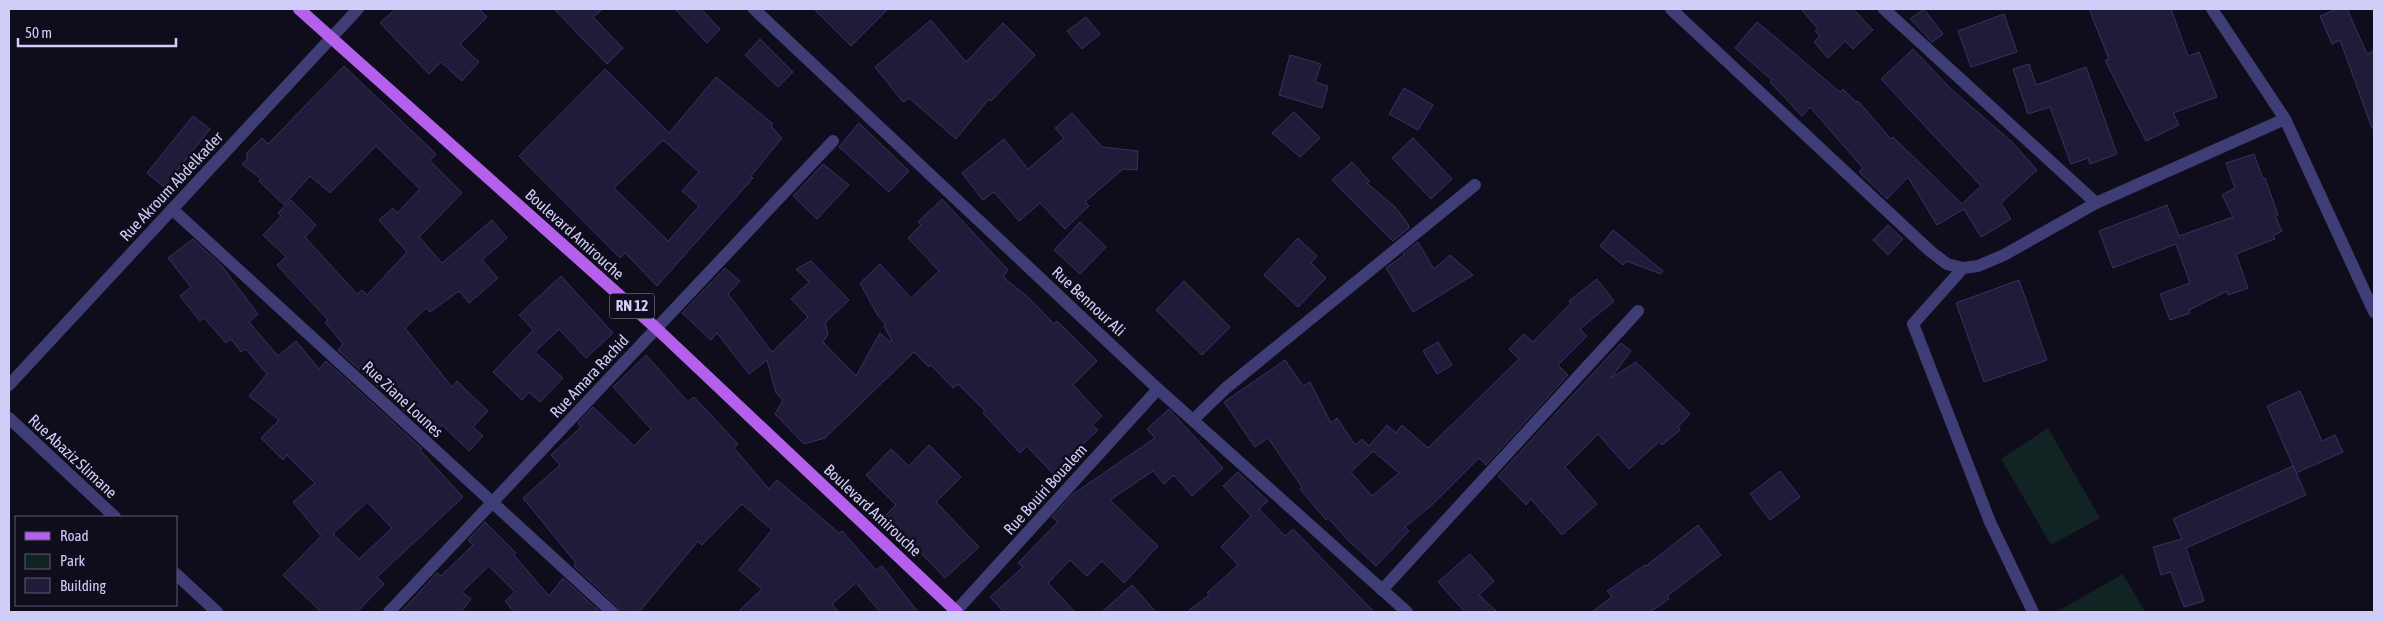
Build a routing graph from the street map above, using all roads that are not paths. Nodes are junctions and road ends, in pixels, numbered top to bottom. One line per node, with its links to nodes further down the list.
1 (299, 9): 7 (main road, Boulevard Amirouche / RN 12)
2 (358, 9): 7 (street, Rue Akroum Abdelkader)
3 (754, 9): 18 (street, Rue Bennour Ali)
4 (1671, 9): 13 (street)
5 (1884, 9): 11 (street)
6 (2212, 9): 8 (street)
7 (331, 38): 12 (street, Rue Akroum Abdelkader); 16 (main road, Boulevard Amirouche / RN 12)
8 (2285, 119): 11 (street); 15 (street)
9 (833, 141): 16 (street, Rue Amara Rachid)
10 (1475, 185): 20 (street)
11 (2096, 203): 13 (street)
12 (172, 209): 17 (street, Rue Akroum Abdelkader); 21 (street, Rue Ziane Lounes)
13 (1963, 268): 30 (street)
14 (1638, 311): 24 (street)
15 (2374, 312)
16 (656, 328): 21 (street, Rue Amara Rachid); 28 (main road, Boulevard Amirouche / RN 12)
17 (9, 385)
18 (1158, 389): 20 (street, Rue Bennour Ali); 28 (street, Rue Bouiri Boualem)
19 (9, 418): 22 (street, Rue Abaziz Slimane)
20 (1193, 420): 24 (street, Rue Bennour Ali)
21 (493, 504): 26 (street, Rue Amara Rachid); 27 (street, Rue Ziane Lounes)
22 (114, 516)
23 (178, 576): 25 (street)
24 (1382, 590): 29 (street, Rue Bennour Ali)
25 (217, 612)
26 (389, 612)
27 (612, 612)
28 (956, 612)
29 (1406, 612)
30 (2033, 612)

